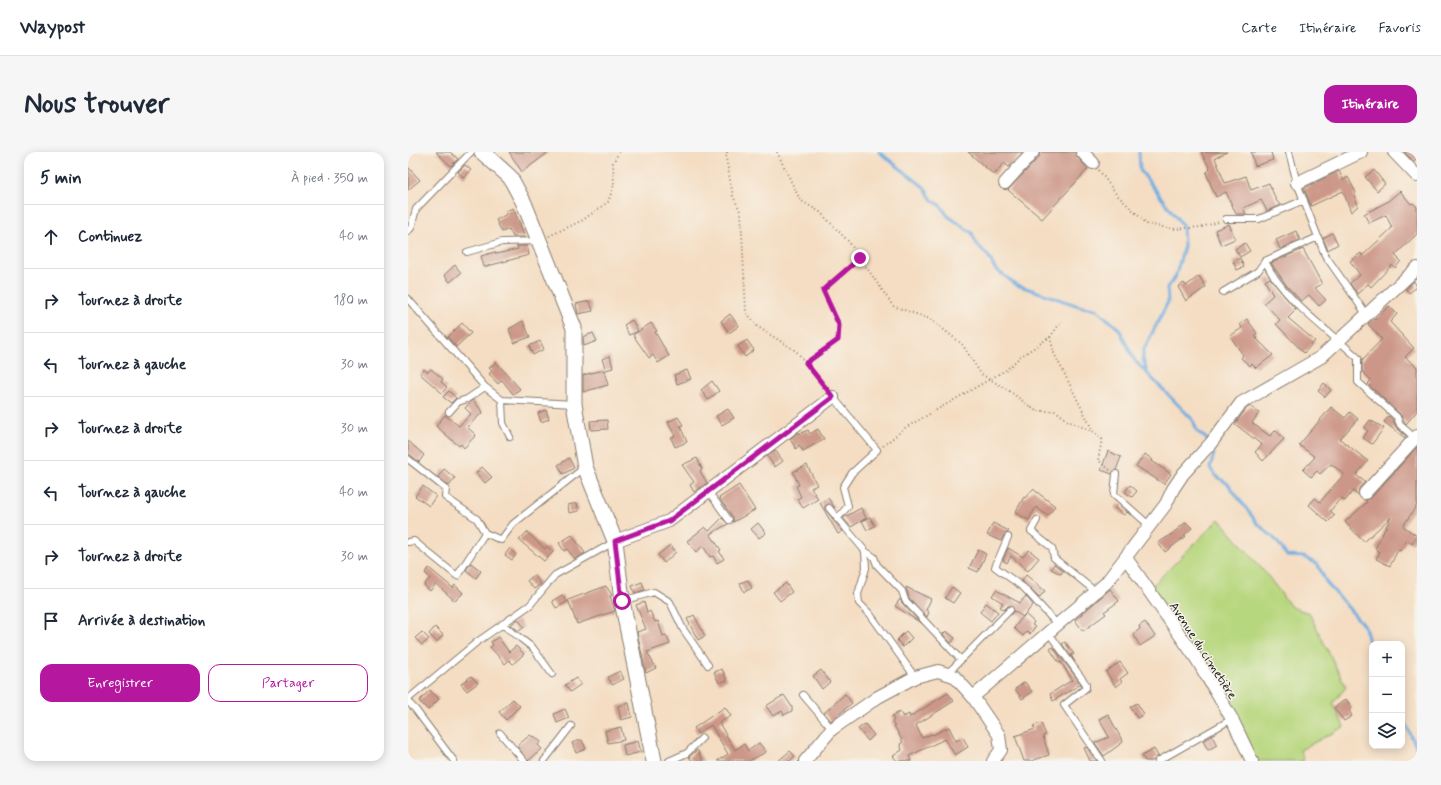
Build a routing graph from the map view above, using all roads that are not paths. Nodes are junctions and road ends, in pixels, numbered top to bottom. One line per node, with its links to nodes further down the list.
1 (471, 152): 14 (lane)
2 (482, 152): 16 (street)
3 (1033, 152): 10 (street)
4 (1082, 152): 8 (street)
5 (1289, 152): 11 (lane)
6 (1361, 152): 11 (street)
7 (1394, 152): 9 (street)
8 (1093, 163)
9 (1417, 176)
10 (1005, 183)
11 (1297, 183): 12 (lane)
12 (1304, 200): 13 (lane); 15 (lane)
13 (1226, 220)
14 (408, 231)
15 (1318, 237): 18 (lane); 22 (lane)
16 (539, 241): 17 (lane); 27 (street)
17 (467, 252)
18 (1264, 261): 20 (lane); 23 (lane)
19 (1417, 268): 22 (street)
20 (1223, 292)
21 (408, 299): 24 (lane)
22 (1366, 314): 23 (street)
23 (1340, 341): 30 (lane); 40 (street)
24 (485, 387): 26 (lane); 28 (lane)
25 (833, 397): 34 (street); 37 (lane)
26 (502, 400): 27 (lane); 29 (lane)
27 (574, 404): 32 (street)
28 (450, 412)
29 (510, 437)
30 (1416, 437): 35 (street)
31 (408, 459): 41 (lane)
32 (585, 468): 41 (lane); 43 (street)
33 (1116, 474): 40 (lane)
34 (708, 491): 38 (lane); 43 (street)
35 (1365, 493)
36 (829, 508): 37 (lane)
37 (837, 519): 45 (lane)
38 (729, 520)
39 (1037, 520): 47 (lane)
40 (1150, 526): 46 (street)
41 (485, 533): 44 (lane)
42 (1008, 537): 51 (lane)
43 (615, 541): 48 (street); 50 (lane)
44 (408, 542)
45 (865, 551): 53 (lane); 57 (lane)
46 (1126, 558): 47 (street); 62 (street, Avenue du cimetière)
47 (1096, 592): 51 (street)
48 (622, 601): 54 (lane); 70 (street)
49 (1010, 610): 53 (lane)
50 (502, 624): 55 (lane); 60 (lane)
51 (1057, 624): 52 (street)
52 (1048, 632): 59 (street); 74 (lane)
53 (961, 660): 56 (lane)
54 (708, 665)
55 (552, 674)
56 (947, 674): 57 (street); 59 (street)
57 (915, 677): 64 (street)
58 (804, 695): 64 (lane)
59 (972, 697): 73 (street)
60 (408, 699)
61 (408, 702): 67 (lane)
62 (1232, 719): 75 (lane); 76 (street, Avenue du cimetière)
63 (571, 726): 69 (lane)
64 (832, 729): 72 (street)
65 (500, 733): 68 (lane)
66 (702, 738): 71 (lane)
67 (454, 761)
68 (524, 761)
69 (544, 761)
70 (654, 761)
71 (669, 761)
72 (804, 761)
73 (993, 761)
74 (1102, 761)
75 (1158, 761)
76 (1252, 761)

